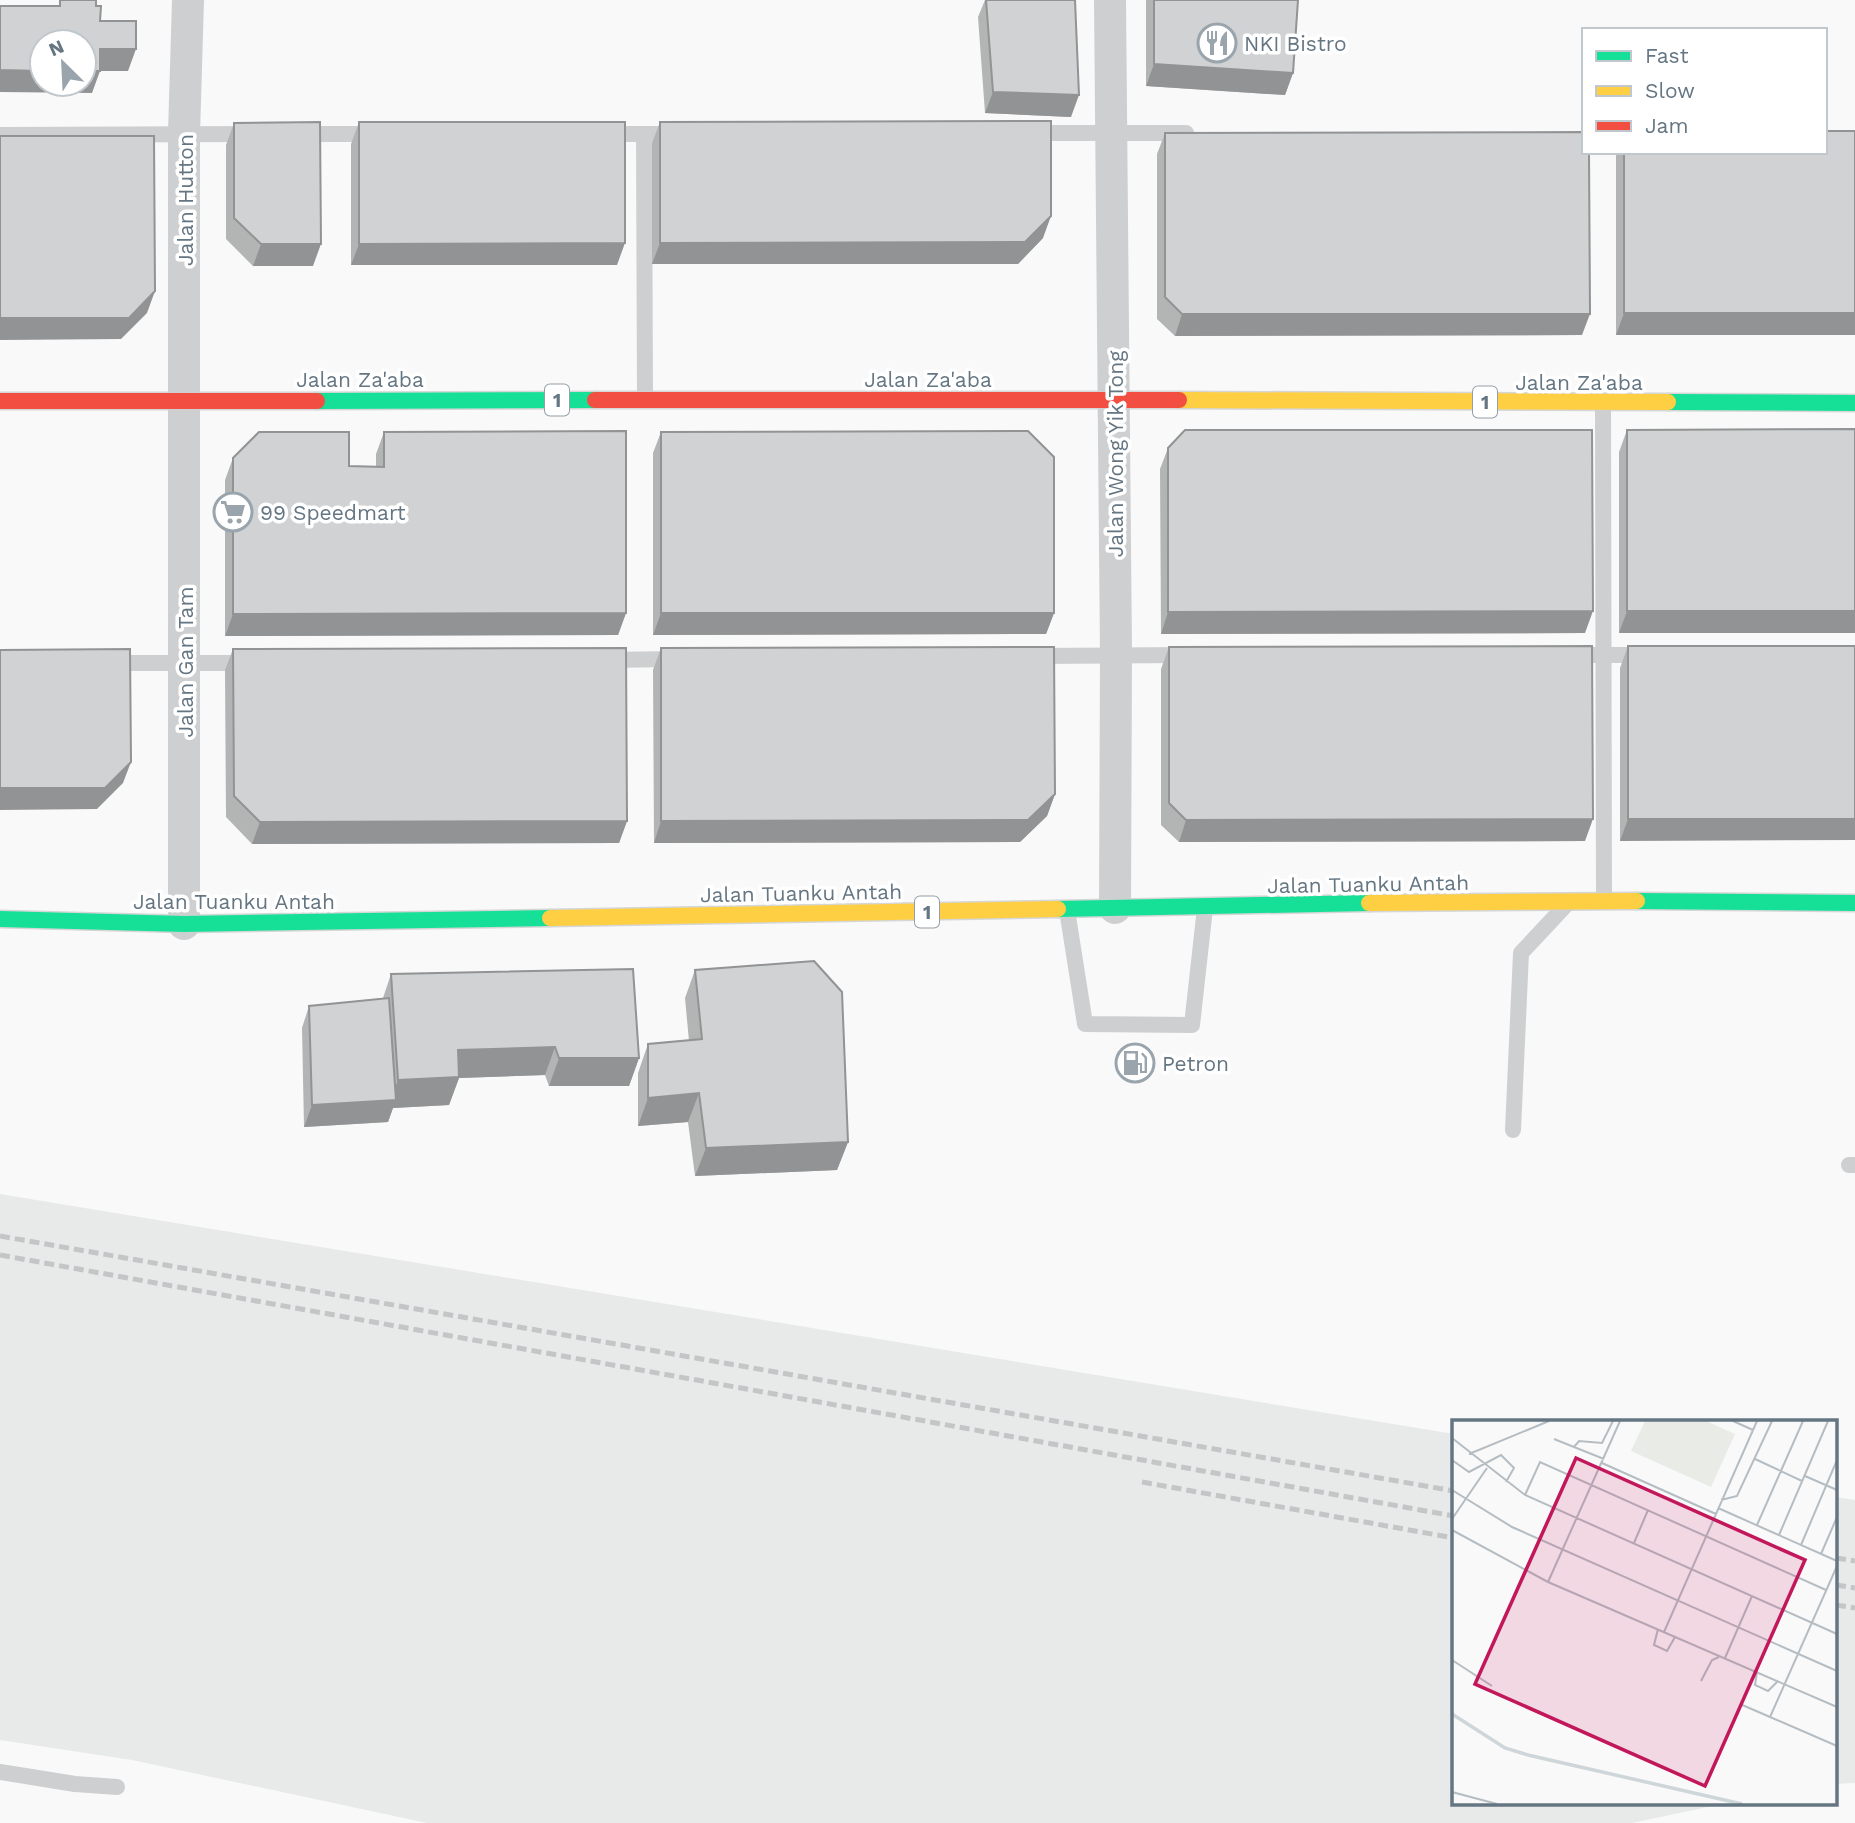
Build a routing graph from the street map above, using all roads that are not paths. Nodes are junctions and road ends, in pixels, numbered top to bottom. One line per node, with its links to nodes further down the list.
1 (188, 0): 6 (street, Jalan Hutton)
2 (1110, 0): 4 (street, Jalan Wong Yik Tong)
3 (1016, 133): 4 (lane)
4 (1113, 133): 5 (lane); 14 (street, Jalan Wong Yik Tong)
5 (1196, 133)
6 (184, 134): 7 (lane); 11 (lane); 12 (street, Jalan Hutton)
7 (393, 134)
8 (588, 134): 9 (lane)
9 (644, 134): 10 (lane); 13 (lane)
10 (685, 134)
11 (0, 135)
12 (186, 400): 13 (highway, Jalan Za'aba / 1); 15 (highway, Jalan Za'aba / 1); 28 (street, Jalan Gan Tam)
13 (645, 400): 14 (highway, Jalan Za'aba / 1)
14 (1115, 400): 16 (highway, Jalan Za'aba / 1); 18 (street, Jalan Wong Yik Tong)
15 (0, 401)
16 (1604, 403): 17 (highway, Jalan Za'aba / 1); 21 (lane)
17 (1855, 403)
18 (1116, 655): 19 (lane); 23 (lane); 32 (street, Jalan Wong Yik Tong)
19 (1200, 655)
20 (1549, 655): 21 (lane)
21 (1604, 655): 22 (lane); 30 (lane)
22 (1660, 655)
23 (1019, 656)
24 (699, 659): 25 (lane)
25 (588, 660)
26 (92, 663): 28 (lane)
27 (268, 663): 28 (lane)
28 (184, 664): 36 (street, Jalan Gan Tam)
29 (1570, 900): 30 (highway, Jalan Tuanku Antah / 1); 33 (highway, Jalan Tuanku Antah / 1); 37 (lane)
30 (1604, 900): 31 (highway, Jalan Tuanku Antah / 1)
31 (1855, 902)
32 (1115, 908): 33 (highway, Jalan Tuanku Antah / 1); 34 (highway, Jalan Tuanku Antah / 1)
33 (1205, 908): 34 (lane)
34 (1067, 910): 36 (highway, Jalan Tuanku Antah / 1)
35 (0, 919): 36 (highway, Jalan Tuanku Antah / 1)
36 (184, 924)
37 (1513, 1130)
38 (0, 1772): 39 (lane)
39 (117, 1787)

